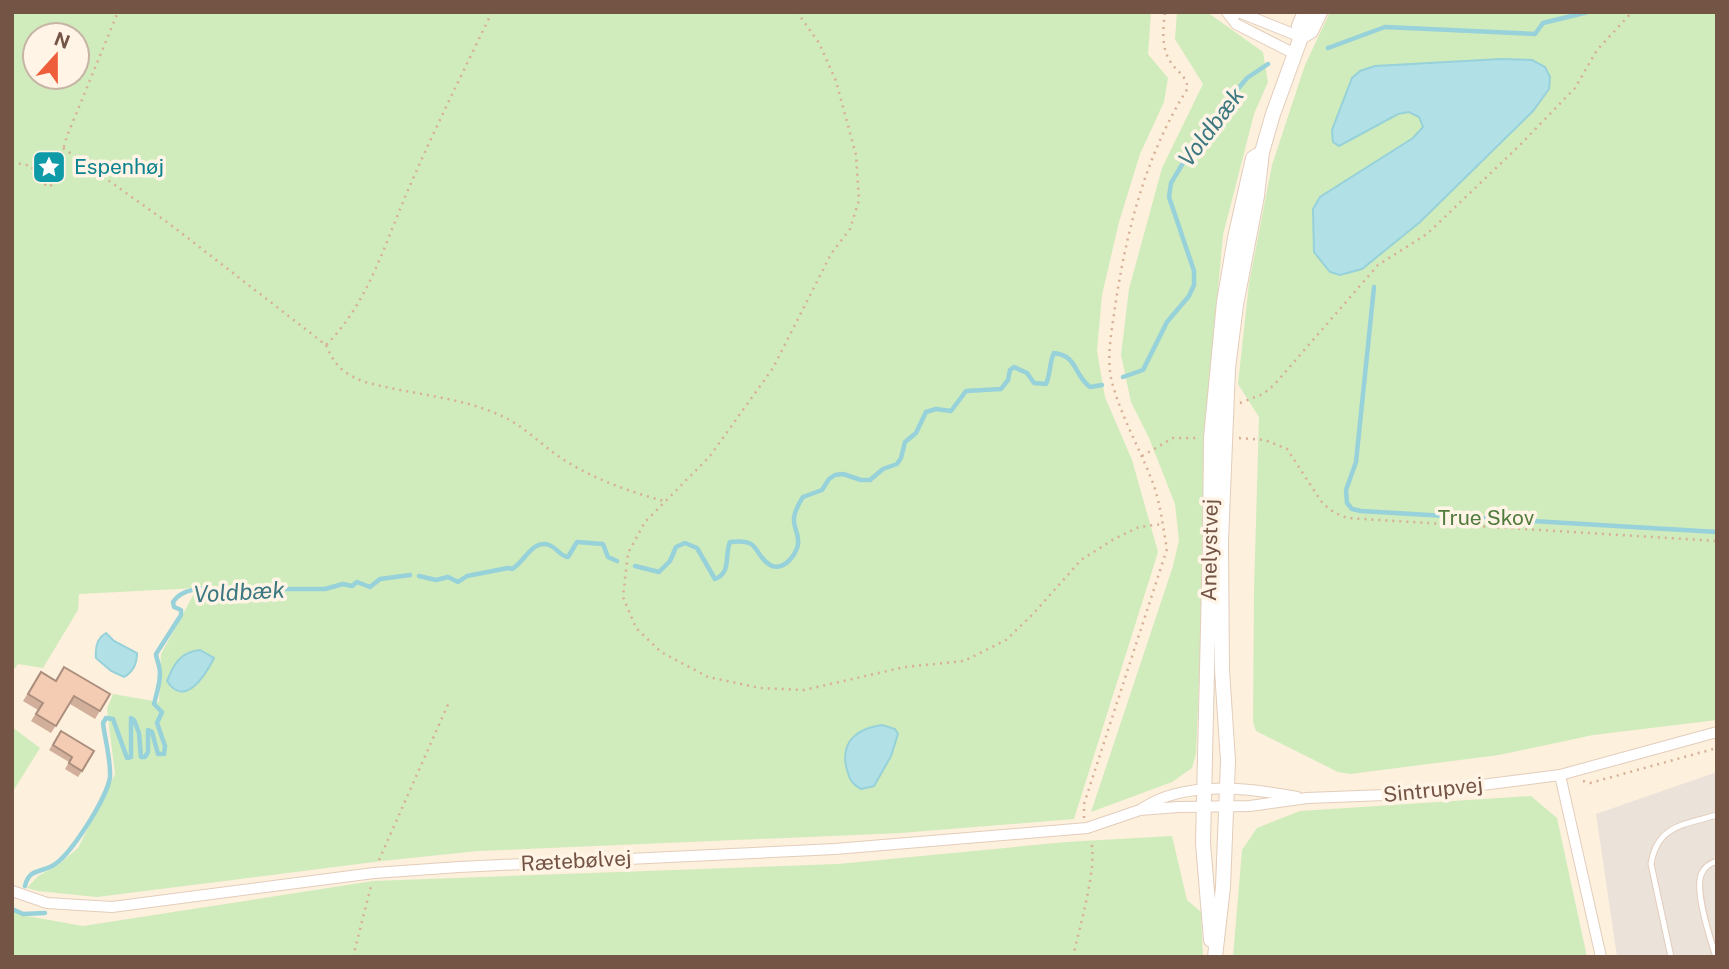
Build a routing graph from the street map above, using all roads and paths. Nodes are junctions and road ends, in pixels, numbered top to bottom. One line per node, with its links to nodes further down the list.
1 (118, 12): 11 (path)
2 (492, 12): 14 (path)
3 (797, 12): 18 (path)
4 (1165, 12): 17 (path)
5 (1228, 12): 9 (street); 10 (street)
6 (1305, 12): 9 (street, Anelystvej)
7 (1320, 12): 9 (street, Anelystvej)
8 (1632, 12): 15 (path)
9 (1301, 37): 10 (street, Anelystvej)
10 (1295, 54): 12 (street, Anelystvej)
11 (63, 148): 13 (path); 14 (path)
12 (1262, 152): 15 (street, Anelystvej); 16 (street, Anelystvej)
13 (12, 162)
14 (326, 345): 18 (path)
15 (1226, 407): 16 (street, Anelystvej)
16 (1217, 438): 17 (path); 20 (path); 25 (street, Anelystvej); 26 (street, Anelystvej)
17 (1141, 456): 19 (path)
18 (665, 502): 19 (path)
19 (1163, 524): 32 (path)
20 (1717, 541)
21 (450, 700): 34 (path)
22 (1717, 732): 24 (street, Sintrupvej)
23 (1717, 748): 24 (path)
24 (1560, 775): 27 (street, Sintrupvej); 39 (street)
25 (1227, 789): 26 (street, Sintrupvej); 27 (street, Sintrupvej); 29 (street, Anelystvej)
26 (1204, 791): 28 (street, Anelystvej); 30 (street, Rætebølvej)
27 (1307, 798): 29 (street, Sintrupvej)
28 (1203, 806): 29 (street, Sintrupvej); 30 (street, Rætebølvej); 38 (street, Anelystvej)
29 (1226, 806): 38 (street, Anelystvej)
30 (1140, 810): 32 (street, Rætebølvej)
31 (1717, 815): 40 (lane)
32 (1087, 828): 34 (street, Rætebølvej); 37 (path)
33 (1717, 861): 41 (lane)
34 (374, 873): 35 (street, Rætebølvej); 36 (path)
35 (12, 891)
36 (353, 957)
37 (1073, 957)
38 (1214, 957)
39 (1601, 957)
40 (1671, 957)
41 (1716, 957)

